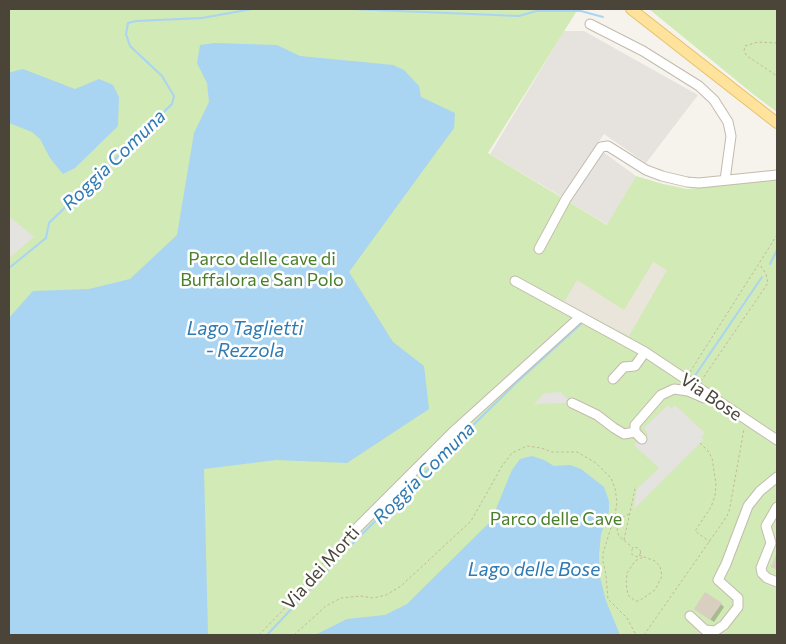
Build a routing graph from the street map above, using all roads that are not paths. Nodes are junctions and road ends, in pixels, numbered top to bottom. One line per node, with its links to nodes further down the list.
1 (631, 9): 3 (main road)
2 (590, 24): 5 (street)
3 (777, 123)
4 (777, 176): 5 (street)
5 (725, 180): 6 (street)
6 (539, 249)
7 (515, 281): 8 (street, Via Bose)
8 (580, 317): 9 (street, Via Bose); 18 (street, Via dei Morti)
9 (645, 352): 10 (street); 12 (street, Via Bose)
10 (613, 379)
11 (572, 403): 13 (street)
12 (724, 406): 13 (street); 15 (street, Via Bose)
13 (634, 432): 14 (street)
14 (642, 439)
15 (777, 440)
16 (777, 476): 20 (street)
17 (777, 507): 19 (street)
18 (352, 533)
19 (777, 582)
20 (690, 616)

